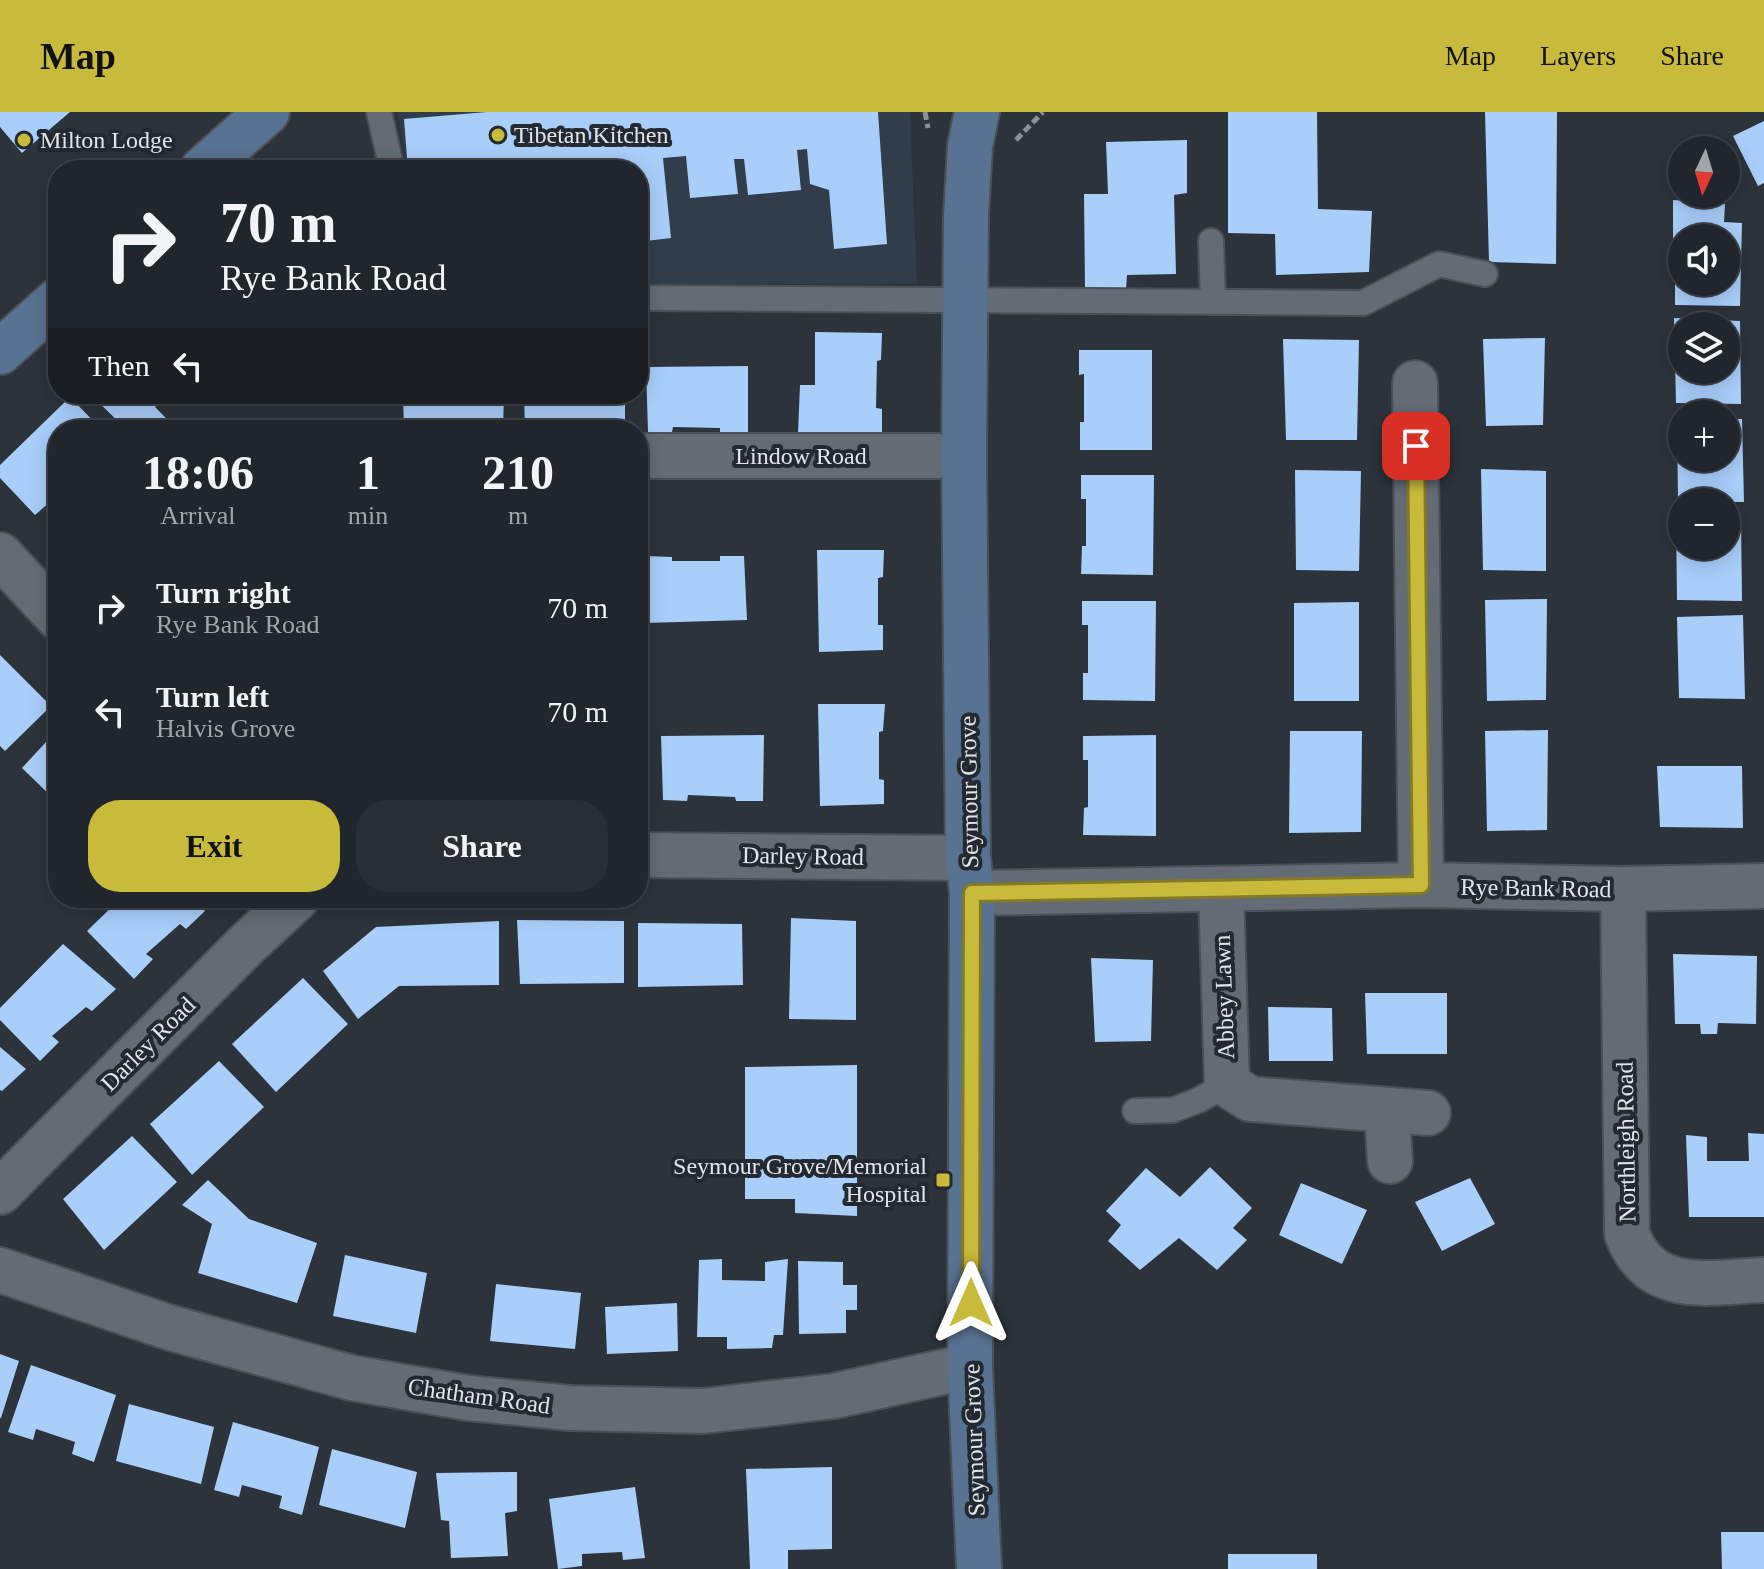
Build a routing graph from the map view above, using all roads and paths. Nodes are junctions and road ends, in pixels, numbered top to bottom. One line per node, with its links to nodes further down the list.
1 (267, 112): 4 (main road)
2 (379, 112): 5 (lane)
3 (977, 112): 9 (main road, Seymour Grove)
4 (213, 160)
5 (390, 160)
6 (1211, 241): 10 (lane)
7 (1485, 274): 10 (lane)
8 (648, 298): 9 (lane)
9 (966, 300): 10 (lane); 15 (main road, Seymour Grove)
10 (1213, 302)
11 (48, 309): 12 (main road)
12 (0, 352)
13 (1415, 383): 20 (street)
14 (648, 456): 15 (street, Lindow Road)
15 (964, 456): 19 (main road, Seymour Grove)
16 (0, 555): 17 (street)
17 (48, 606)
18 (648, 856): 19 (street, Darley Road)
19 (970, 875): 23 (street, Rye Bank Road); 31 (main road, Seymour Grove)
20 (1421, 885): 22 (street, Rye Bank Road); 23 (street, Rye Bank Road)
21 (1764, 886): 22 (street, Rye Bank Road)
22 (1623, 889): 30 (street, Northleigh Road)
23 (1221, 890): 25 (street, Abbey Lawn)
24 (286, 908): 28 (street, Darley Road)
25 (1227, 1084): 26 (lane); 27 (street, Abbey Lawn)
26 (1135, 1111)
27 (1390, 1161)
28 (0, 1192)
29 (0, 1270): 31 (street, Chatham Road)
30 (1764, 1280)
31 (970, 1366): 32 (main road, Seymour Grove)
32 (979, 1569)

